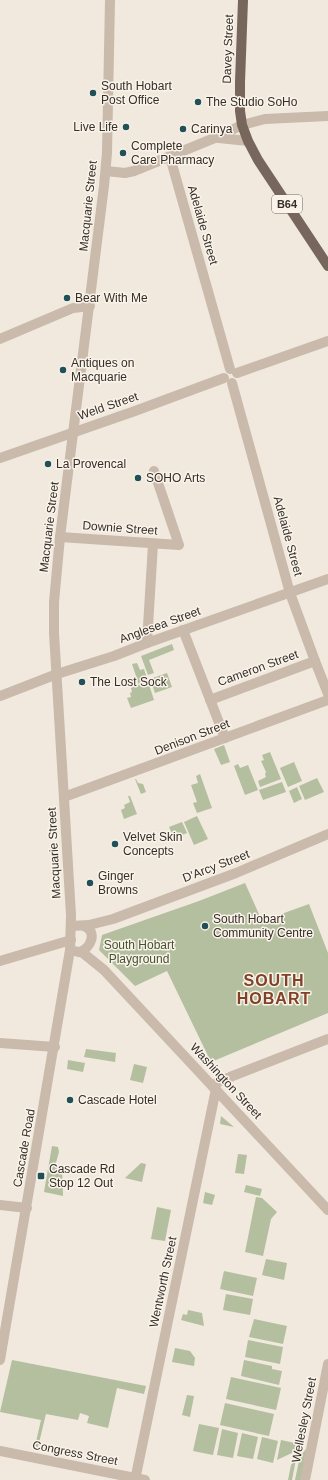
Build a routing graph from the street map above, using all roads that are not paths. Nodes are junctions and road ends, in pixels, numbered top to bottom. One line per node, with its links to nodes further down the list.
1 (110, 0): 8 (street, Macquarie Street)
2 (243, 0): 4 (main road, Davey Street / B64)
3 (328, 116): 4 (street)
4 (242, 125): 5 (street); 6 (main road, Davey Street / B64)
5 (217, 138): 6 (street); 7 (street)
6 (248, 141): 9 (main road, Davey Street / B64)
7 (170, 157): 8 (street); 13 (street, Adelaide Street)
8 (106, 171): 10 (street, Macquarie Street)
9 (328, 266)
10 (90, 306): 11 (street); 15 (street, Macquarie Street)
11 (0, 339)
12 (328, 341): 13 (street)
13 (233, 371): 14 (street)
14 (228, 381): 15 (street, Weld Street); 21 (street, Adelaide Street)
15 (73, 432): 16 (street, Weld Street); 18 (street, Macquarie Street)
16 (0, 458)
17 (154, 471): 19 (street, Downie Street)
18 (60, 537): 19 (street, Downie Street); 25 (street, Macquarie Street)
19 (153, 544): 23 (street)
20 (328, 579): 21 (street, Anglesea Street)
21 (290, 593): 22 (street, Anglesea Street); 24 (street, Adelaide Street)
22 (183, 630): 23 (street, Anglesea Street); 28 (street)
23 (147, 642): 25 (street, Anglesea Street)
24 (314, 661): 26 (street, Adelaide Street); 28 (street, Cameron Street)
25 (57, 674): 27 (street, Anglesea Street); 31 (street, Macquarie Street)
26 (328, 694)
27 (0, 696)
28 (210, 700): 30 (street)
29 (328, 700): 30 (street, Denison Street)
30 (225, 738): 31 (street, Denison Street)
31 (64, 798): 34 (street, Macquarie Street)
32 (328, 834): 33 (street, D'Arcy Street)
33 (113, 919): 35 (street, D'Arcy Street); 37 (street, D'Arcy Street)
34 (71, 926): 35 (street, D'Arcy Street); 36 (street, Macquarie Street)
35 (84, 926): 37 (street)
36 (71, 940): 38 (street, Cascade Road); 39 (street)
37 (91, 941): 38 (street); 40 (street, Washington Street)
38 (75, 951): 40 (street, Washington Street); 43 (street, Cascade Road)
39 (0, 961)
40 (104, 970): 44 (street, Washington Street)
41 (328, 1039): 44 (street)
42 (0, 1042): 43 (street)
43 (55, 1047): 46 (street, Cascade Road)
44 (215, 1088): 47 (street, Washington Street); 51 (street, Wentworth Street)
45 (0, 1204): 46 (street)
46 (27, 1208): 48 (street, Cascade Road)
47 (328, 1210)
48 (0, 1360)
49 (328, 1364): 52 (street, Wellesley Street)
50 (0, 1451): 51 (street, Congress Street)
51 (139, 1479)
52 (305, 1480)

